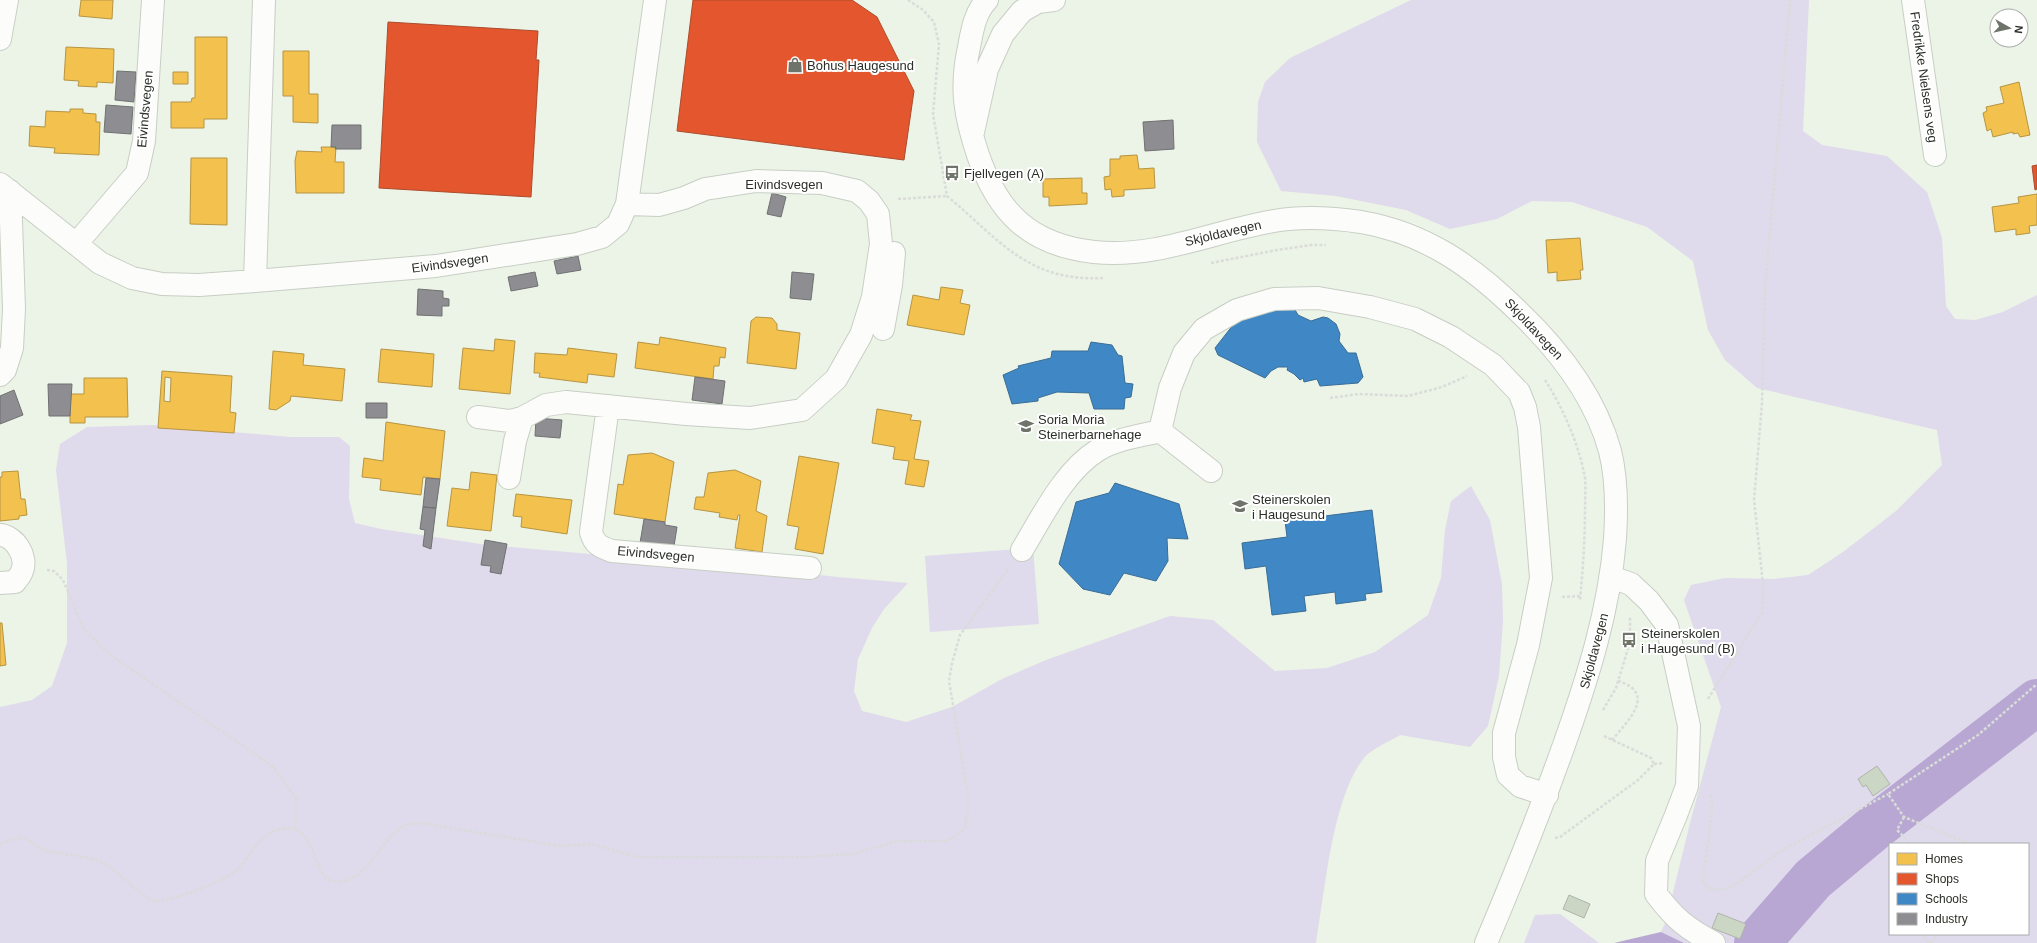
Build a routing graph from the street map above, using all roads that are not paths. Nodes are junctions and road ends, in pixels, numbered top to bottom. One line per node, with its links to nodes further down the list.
1 (7, 0): 9 (street)
2 (153, 0): 15 (street, Eivindsvegen)
3 (264, 0): 16 (street)
4 (655, 0): 13 (street, Eivindsvegen)
5 (1054, 0): 8 (street)
6 (1913, 0): 11 (street, Fredrikke Nielsens veg)
7 (981, 2): 8 (street); 10 (street, Skjoldavegen)
8 (1020, 5): 10 (street)
9 (0, 39)
10 (972, 137): 28 (street, Skjoldavegen)
11 (1936, 155)
12 (5, 188): 15 (street, Eivindsvegen); 18 (street, Eivindsvegen)
13 (627, 204): 14 (street, Eivindsvegen); 16 (street, Eivindsvegen)
14 (874, 208): 17 (street, Eivindsvegen); 19 (street)
15 (76, 244): 16 (street, Eivindsvegen)
16 (255, 281)
17 (883, 329)
18 (0, 375)
19 (608, 406): 21 (street); 27 (street, Eivindsvegen)
20 (478, 417): 21 (street)
21 (522, 418): 24 (street)
22 (1160, 431): 23 (street); 26 (street); 30 (street)
23 (1211, 471)
24 (509, 478)
25 (0, 535): 29 (street)
26 (1022, 550)
27 (810, 568)
28 (1611, 577): 30 (street, Skjoldavegen); 32 (street)
29 (12, 579)
30 (1547, 794): 31 (street, Skjoldavegen)
31 (1486, 943)
32 (1714, 943)

